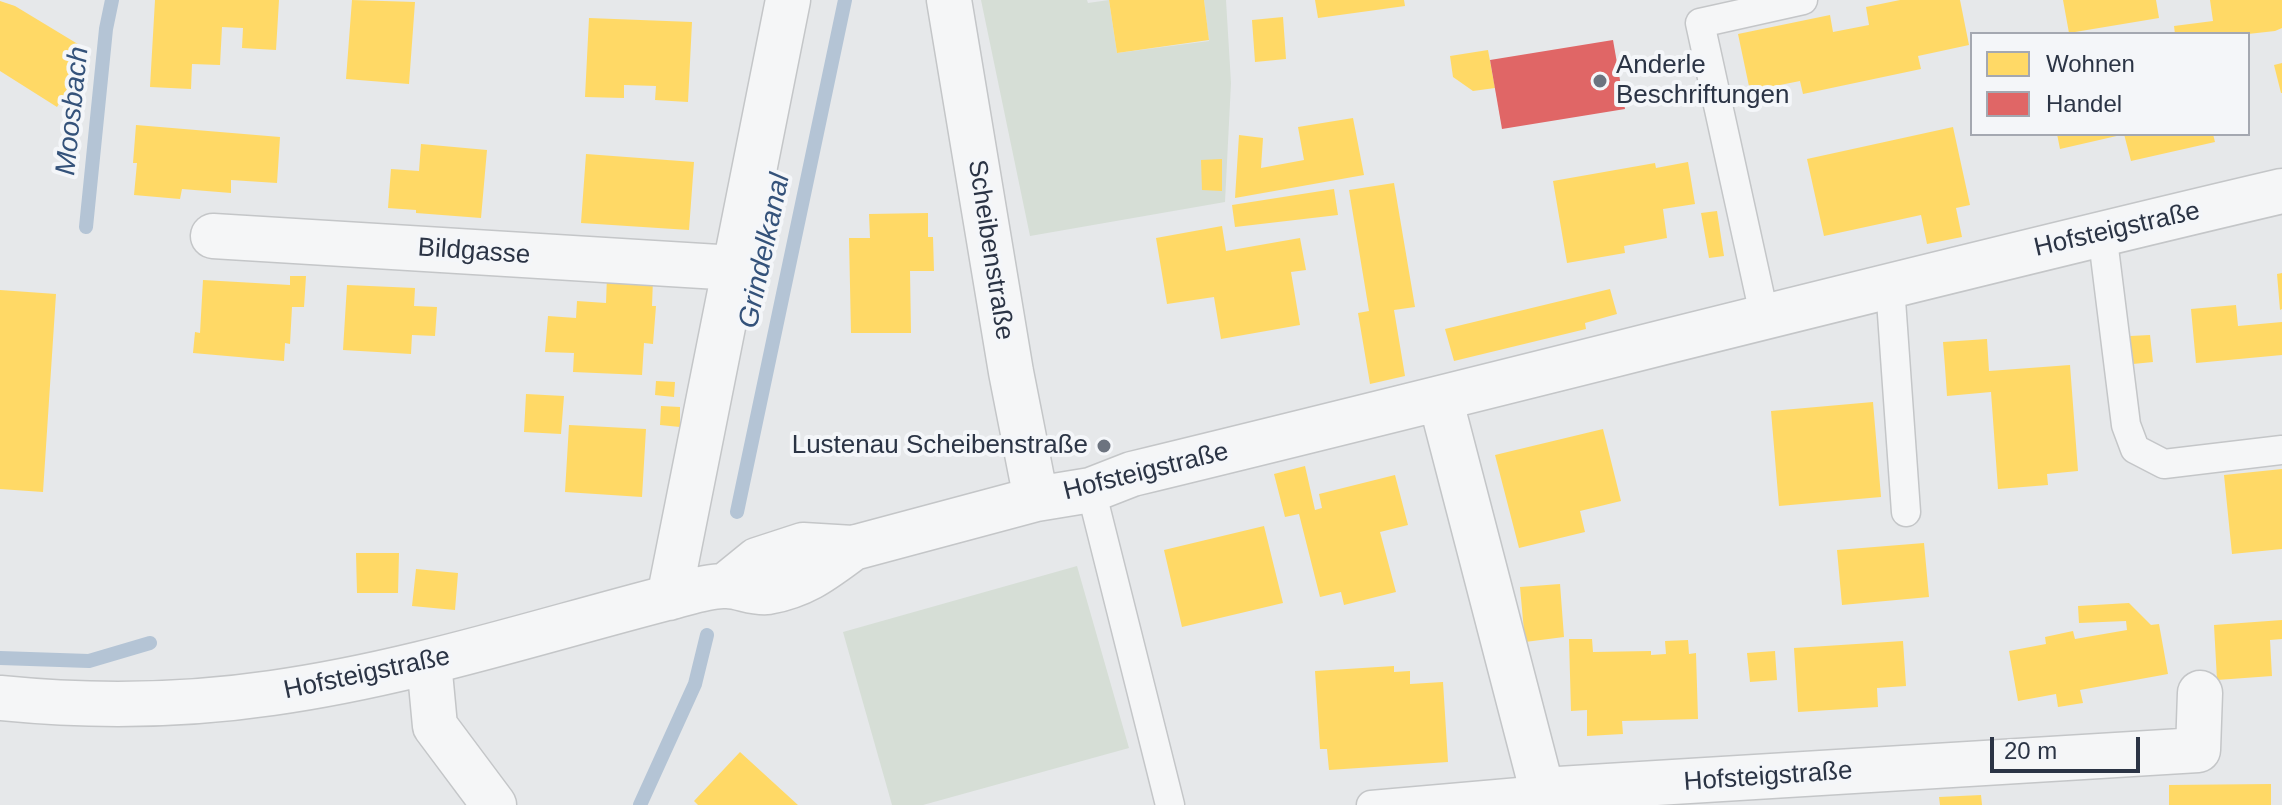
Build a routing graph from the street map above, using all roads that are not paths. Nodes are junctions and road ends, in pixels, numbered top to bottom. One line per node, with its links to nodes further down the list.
1 (788, 0): 7 (street)
2 (949, 0): 13 (street, Scheibenstraße)
3 (1803, 0): 9 (lane)
4 (2282, 191): 5 (street, Hofsteigstraße)
5 (2102, 232): 8 (street, Hofsteigstraße); 11 (lane)
6 (213, 236): 7 (street, Bildgasse)
7 (735, 268): 15 (street)
8 (1890, 286): 9 (street, Hofsteigstraße); 14 (lane)
9 (1765, 319): 10 (street, Hofsteigstraße)
10 (1440, 398): 12 (street, Hofsteigstraße); 19 (street)
11 (2282, 450)
12 (1091, 490): 13 (street, Hofsteigstraße); 21 (lane)
13 (1036, 499): 15 (street, Hofsteigstraße)
14 (1906, 512)
15 (669, 598): 16 (street, Hofsteigstraße)
16 (429, 662): 18 (street, Hofsteigstraße); 20 (street)
17 (2200, 693): 19 (street, Hofsteigstraße)
18 (0, 698)
19 (1542, 790): 22 (lane)
20 (494, 805)
21 (1170, 805)
22 (1371, 805)

